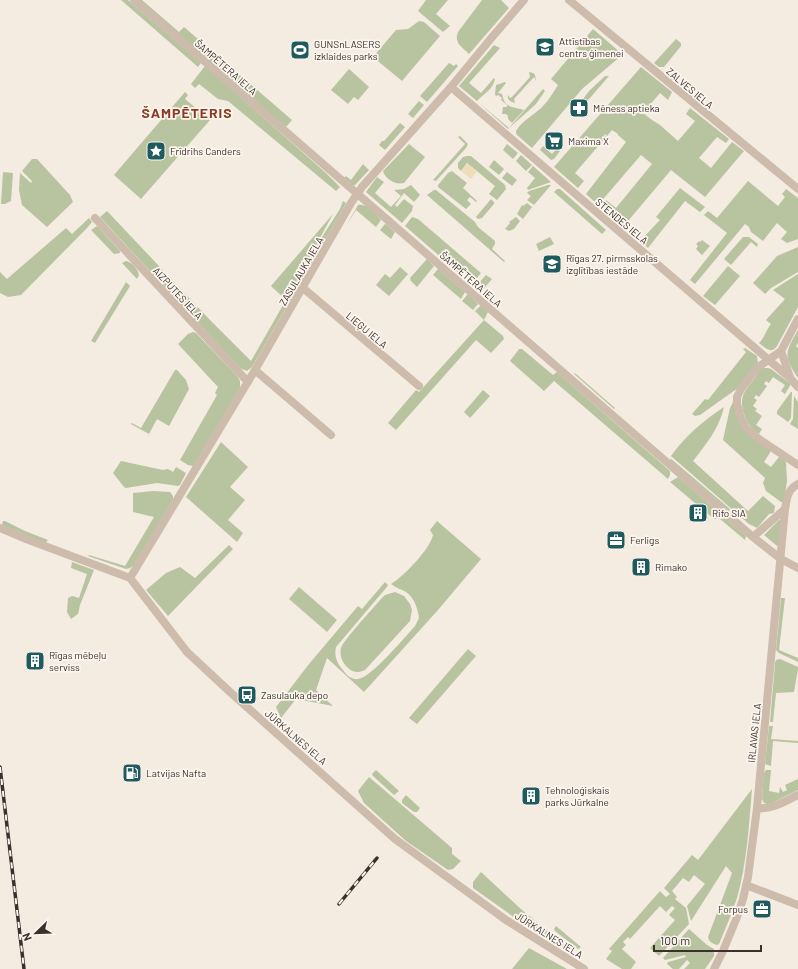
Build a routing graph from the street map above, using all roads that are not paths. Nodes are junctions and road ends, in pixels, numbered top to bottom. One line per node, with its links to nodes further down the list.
1 (134, 0): 6 (street, ŠAMPĒTERA IELA)
2 (524, 0): 4 (street, ZASULAUKA IELA)
3 (569, 0): 5 (street, ZALVES IELA)
4 (451, 88): 6 (street, ZASULAUKA IELA); 11 (street, STENDES IELA)
5 (798, 189)
6 (357, 194): 8 (street, ZASULAUKA IELA); 22 (street, ŠAMPĒTERA IELA)
7 (95, 218): 14 (street, AIZPUTES IELA)
8 (303, 288): 12 (street, ZASULAUKA IELA); 15 (street, LIEĢU IELA)
9 (798, 319): 10 (street)
10 (781, 351): 11 (street); 13 (street)
11 (768, 359): 13 (street, STENDES IELA); 18 (street)
12 (255, 370): 14 (street, ZASULAUKA IELA); 17 (street)
13 (790, 378): 16 (street, STENDES IELA)
14 (248, 382): 25 (street, ZASULAUKA IELA)
15 (419, 386)
16 (798, 387)
17 (331, 435)
18 (798, 465)
19 (798, 484): 20 (street, IRLAVAS IELA)
20 (786, 509): 22 (street); 23 (street, IRLAVAS IELA)
21 (0, 528): 25 (street)
22 (753, 537): 23 (street, ŠAMPĒTERA IELA)
23 (781, 559): 24 (street, ŠAMPĒTERA IELA); 27 (street, IRLAVAS IELA)
24 (798, 568)
25 (130, 578): 30 (street, JŪRKALNES IELA)
26 (798, 794): 27 (street)
27 (757, 808): 28 (street, IRLAVAS IELA)
28 (746, 884): 29 (street); 31 (street, IRLAVAS IELA)
29 (798, 905)
30 (584, 969)
31 (714, 969)

